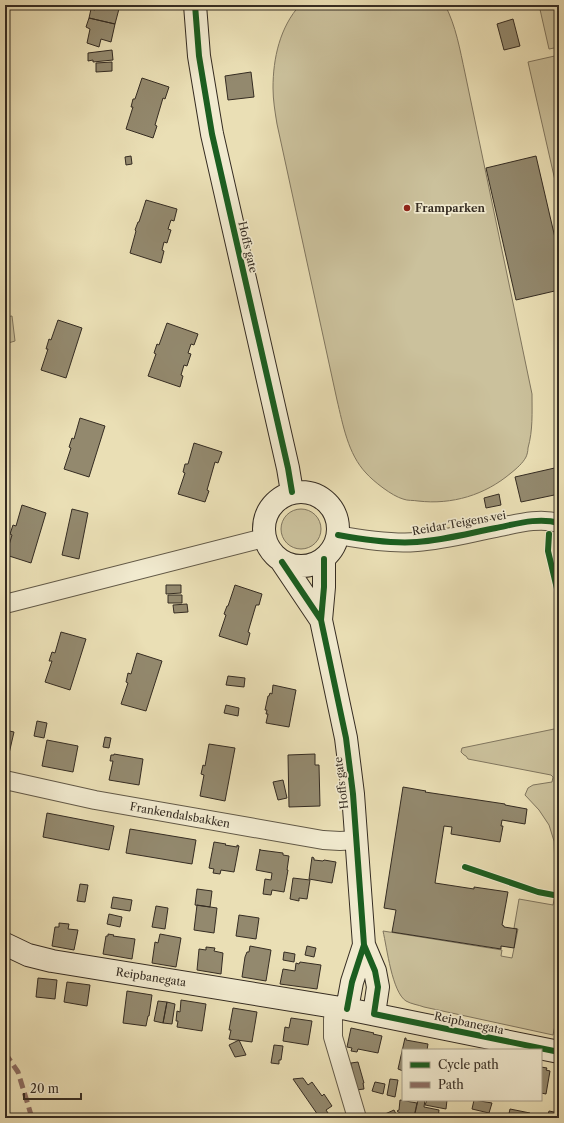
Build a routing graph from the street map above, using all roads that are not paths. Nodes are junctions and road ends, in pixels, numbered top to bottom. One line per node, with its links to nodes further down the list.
1 (195, 5): 2 (main road, Hoffs gate)
2 (292, 492): 4 (main road); 5 (main road)
3 (559, 523): 4 (street, Reidar Teigens vei)
4 (338, 535): 6 (main road)
5 (264, 538): 7 (main road); 8 (street)
6 (324, 559): 7 (main road); 9 (main road, Hoffs gate)
7 (282, 562): 9 (main road, Hoffs gate)
8 (5, 604)
9 (321, 620): 11 (main road, Hoffs gate)
10 (5, 780): 11 (street, Frankendalsbakken)
11 (357, 840): 13 (main road, Hoffs gate)
12 (5, 944): 14 (main road, Reipbanegata)
13 (364, 945): 14 (main road, Hoffs gate); 15 (main road, Hoffs gate)
14 (340, 1008): 15 (main road, Reipbanegata); 17 (street)
15 (374, 1014): 16 (main road, Reipbanegata)
16 (559, 1052)
17 (357, 1118)

